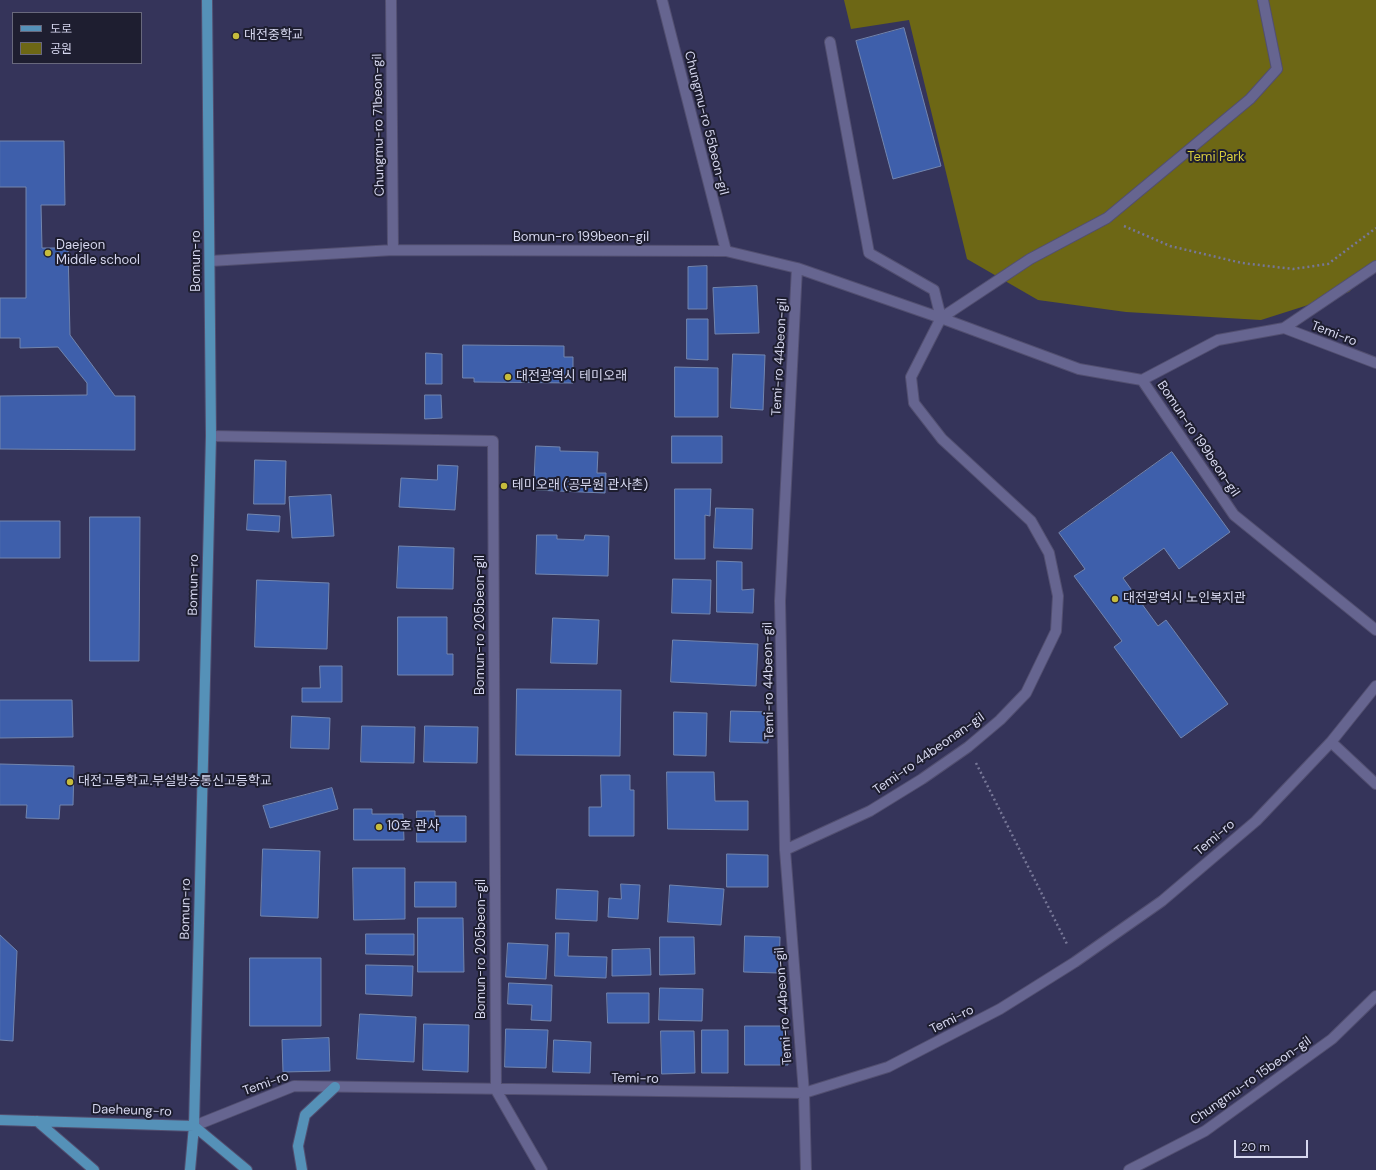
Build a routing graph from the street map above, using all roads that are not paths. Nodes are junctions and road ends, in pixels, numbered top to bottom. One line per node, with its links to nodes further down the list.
1 (207, 0): 8 (main road, Bomun-ro)
2 (391, 0): 6 (street, Chungmu-ro 71beon-gil)
3 (662, 0): 7 (street, Chungmu-ro 55beon-gil)
4 (1263, 0): 11 (street)
5 (830, 42): 11 (street)
6 (393, 250): 7 (street, Bomun-ro 199beon-gil); 8 (street, Bomun-ro 199beon-gil)
7 (726, 251): 10 (street, Bomun-ro 199beon-gil)
8 (210, 261): 15 (main road, Bomun-ro)
9 (1376, 266): 12 (street)
10 (797, 268): 11 (street, Bomun-ro 199beon-gil); 20 (street, Temi-ro 44beon-gil)
11 (941, 318): 14 (street, Bomun-ro 199beon-gil); 20 (street, Temi-ro 44beonan-gil)
12 (1284, 328): 13 (street, Temi-ro); 14 (street)
13 (1376, 364)
14 (1142, 380): 16 (street, Bomun-ro 199beon-gil)
15 (211, 436): 23 (street, Bomun-ro 205beon-gil); 27 (main road, Bomun-ro)
16 (1376, 630)
17 (1376, 686): 18 (street, Temi-ro)
18 (1331, 742): 19 (street); 24 (street, Temi-ro)
19 (1376, 784)
20 (785, 850): 24 (street, Temi-ro 44beon-gil)
21 (1376, 996): 34 (street, Chungmu-ro 15beon-gil)
22 (336, 1086): 23 (street, Temi-ro); 27 (street, Temi-ro); 31 (main road)
23 (496, 1090): 24 (street, Temi-ro); 32 (street)
24 (804, 1093): 33 (street, Temi-ro 44beon-gil)
25 (0, 1120): 26 (main road, Daeheung-ro)
26 (37, 1121): 27 (main road, Daeheung-ro); 28 (main road)
27 (194, 1126): 29 (main road, Bomun-ro); 30 (main road)
28 (94, 1170)
29 (190, 1170)
30 (247, 1170)
31 (302, 1170)
32 (542, 1170)
33 (806, 1170)
34 (1129, 1170)

